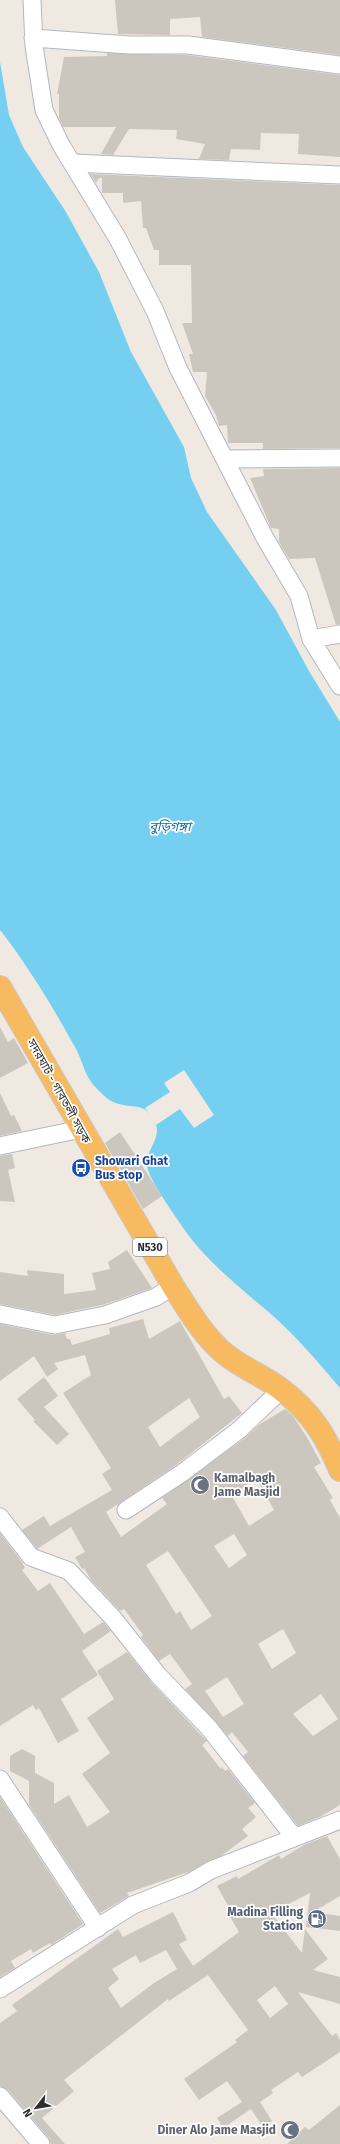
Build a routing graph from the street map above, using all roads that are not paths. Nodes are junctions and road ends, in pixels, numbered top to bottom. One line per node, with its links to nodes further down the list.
1 (32, 0): 2 (street)
2 (33, 38): 3 (street); 4 (street)
3 (340, 65)
4 (73, 163): 5 (street); 7 (street)
5 (340, 175)
6 (340, 458): 7 (street)
7 (225, 459): 9 (street)
8 (340, 634): 9 (street)
9 (311, 639): 10 (street)
10 (340, 686)
11 (0, 987): 12 (highway, সদরঘাট - গাবতলী সড়ক / N530)
12 (81, 1129): 13 (street); 14 (highway, সদরঘাট - গাবতলী সড়ক / N530)
13 (0, 1146)
14 (173, 1286): 15 (street); 16 (highway, সদরঘাট - গাবতলী সড়ক / N530)
15 (0, 1314)
16 (281, 1390): 17 (highway, সদরঘাট - গাবতলী সড়ক / N530); 18 (street)
17 (340, 1470)
18 (126, 1510)
19 (0, 1517): 22 (street)
20 (0, 1779): 23 (street)
21 (340, 1820): 22 (street)
22 (294, 1837): 23 (street)
23 (98, 1928): 24 (street)
24 (0, 1989)
25 (0, 2096): 26 (street)
26 (41, 2144)

